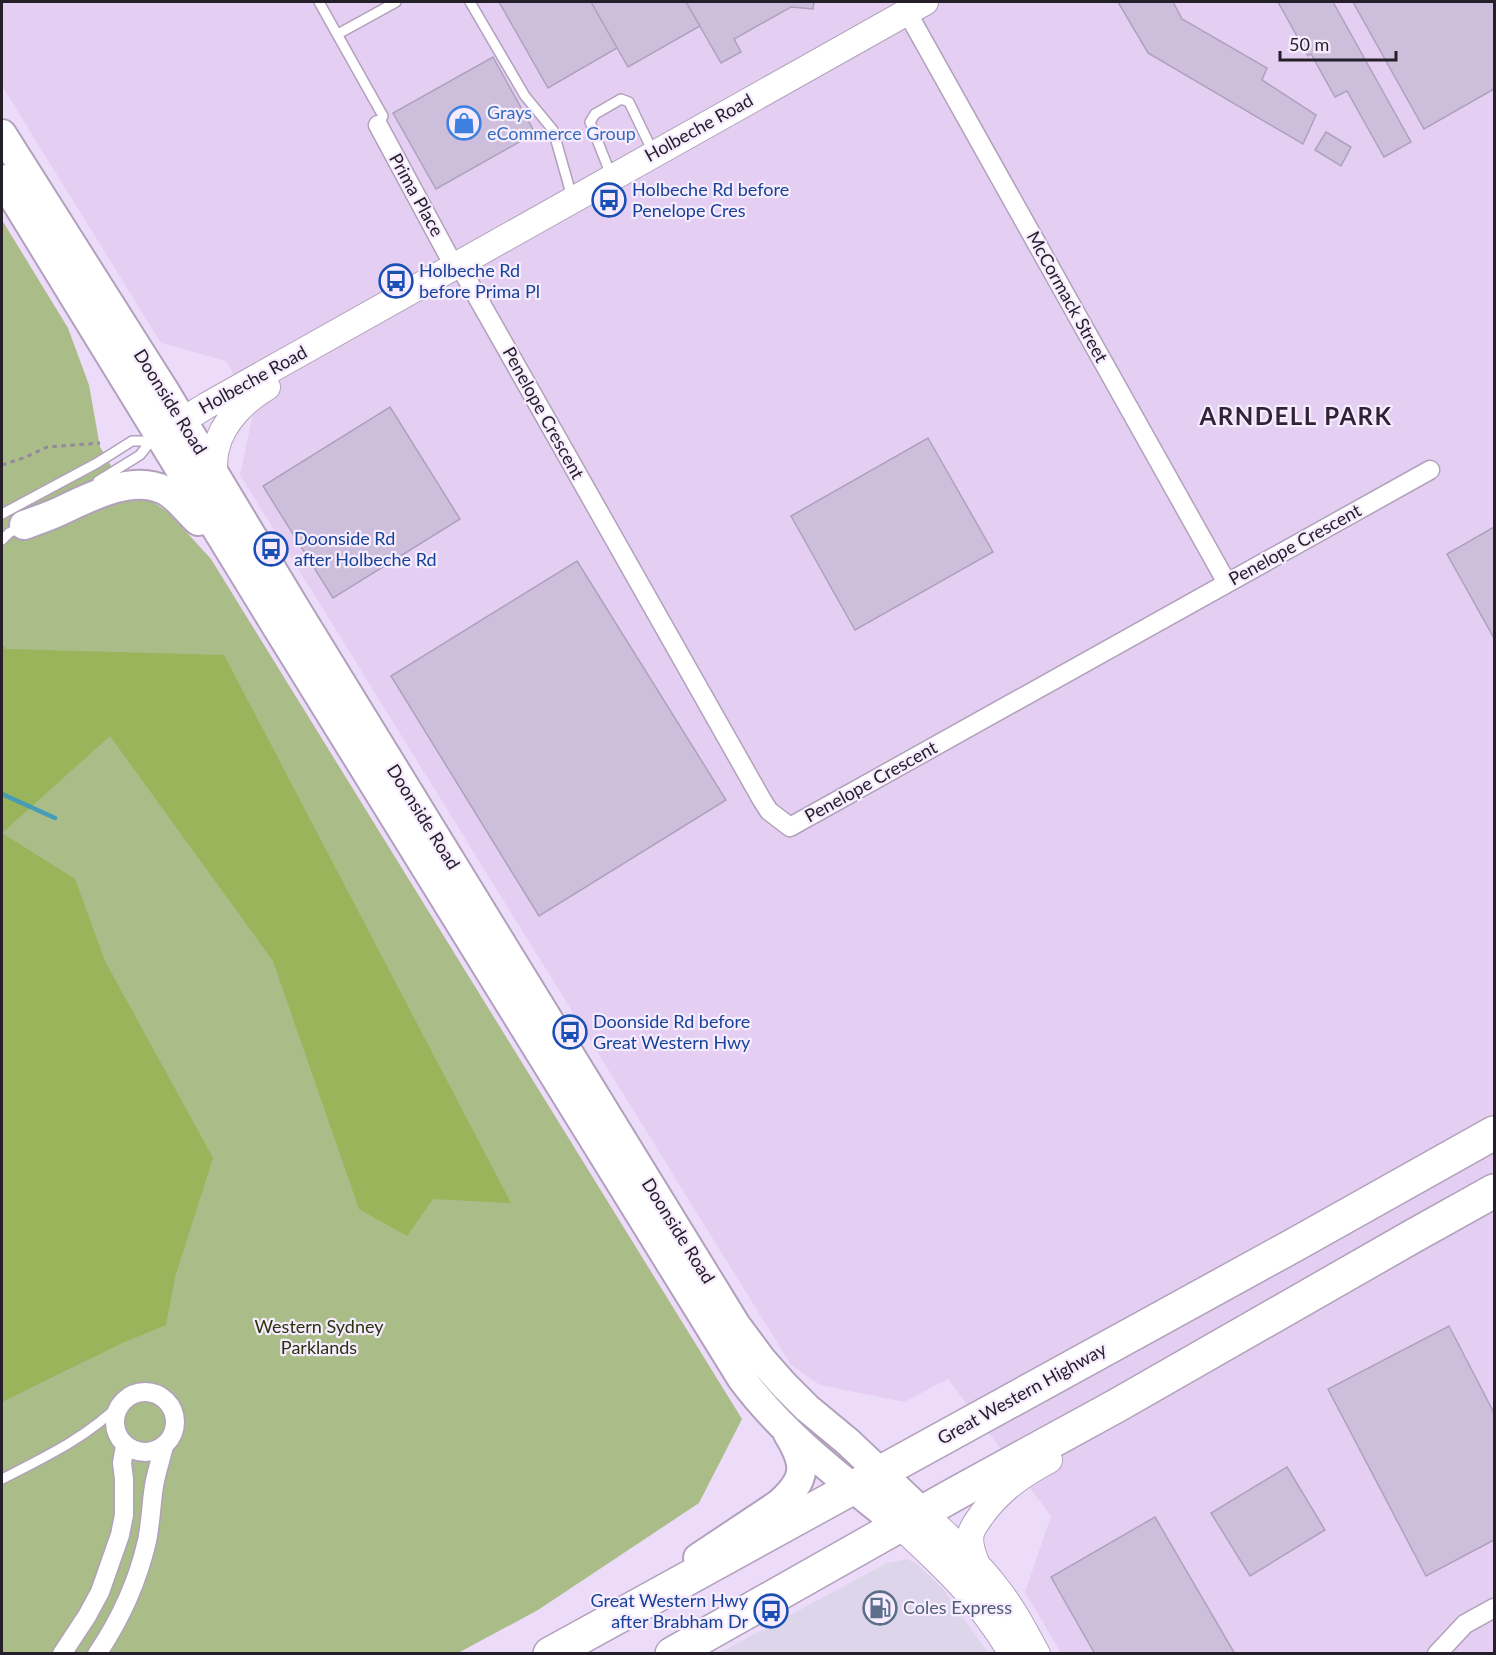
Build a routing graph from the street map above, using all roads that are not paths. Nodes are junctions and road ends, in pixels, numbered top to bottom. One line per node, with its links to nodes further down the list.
1 (319, 2): 5 (lane)
2 (396, 2): 5 (lane)
3 (470, 2): 11 (lane)
4 (916, 7): 8 (street, Holbeche Road); 19 (street, McCormack Street)
5 (338, 34): 6 (lane)
6 (378, 125): 12 (street, Prima Place)
7 (2, 134): 14 (main road, Doonside Road)
8 (654, 154): 9 (street, Holbeche Road); 9 (lane)
9 (611, 178): 11 (street, Holbeche Road)
10 (2, 180): 14 (main road, Doonside Road)
11 (573, 199): 12 (street, Holbeche Road)
12 (456, 265): 13 (street, Holbeche Road); 19 (street, Penelope Crescent)
13 (317, 344): 14 (street, Holbeche Road); 16 (street, Holbeche Road)
14 (164, 432): 16 (main road, Doonside Road); 17 (lane); 17 (lane); 18 (main road, Doonside Road)
15 (1430, 470): 19 (street, Penelope Crescent)
16 (214, 473): 28 (main road, Doonside Road)
17 (9, 526): 18 (main road)
18 (224, 544): 24 (main road, Doonside Road)
19 (1227, 583)
20 (1494, 1133): 28 (highway, Great Western Highway)
21 (1494, 1191): 23 (highway)
22 (121, 1403): 25 (street); 26 (street); 27 (lane)
23 (1116, 1406): 29 (highway); 30 (street)
24 (785, 1430): 28 (main road, Doonside Road); 32 (main road)
25 (125, 1446): 26 (street); 33 (street)
26 (164, 1446): 34 (street)
27 (2, 1479)
28 (866, 1480): 29 (main road); 32 (highway, Great Western Highway)
29 (911, 1519): 30 (street); 36 (highway); 37 (street)
30 (977, 1565): 38 (street)
31 (1494, 1608): 39 (street)
32 (608, 1622): 35 (highway, Great Western Highway)
33 (62, 1653)
34 (97, 1653)
35 (550, 1653)
36 (672, 1653)
37 (1012, 1653)
38 (1037, 1653)
39 (1437, 1653)

